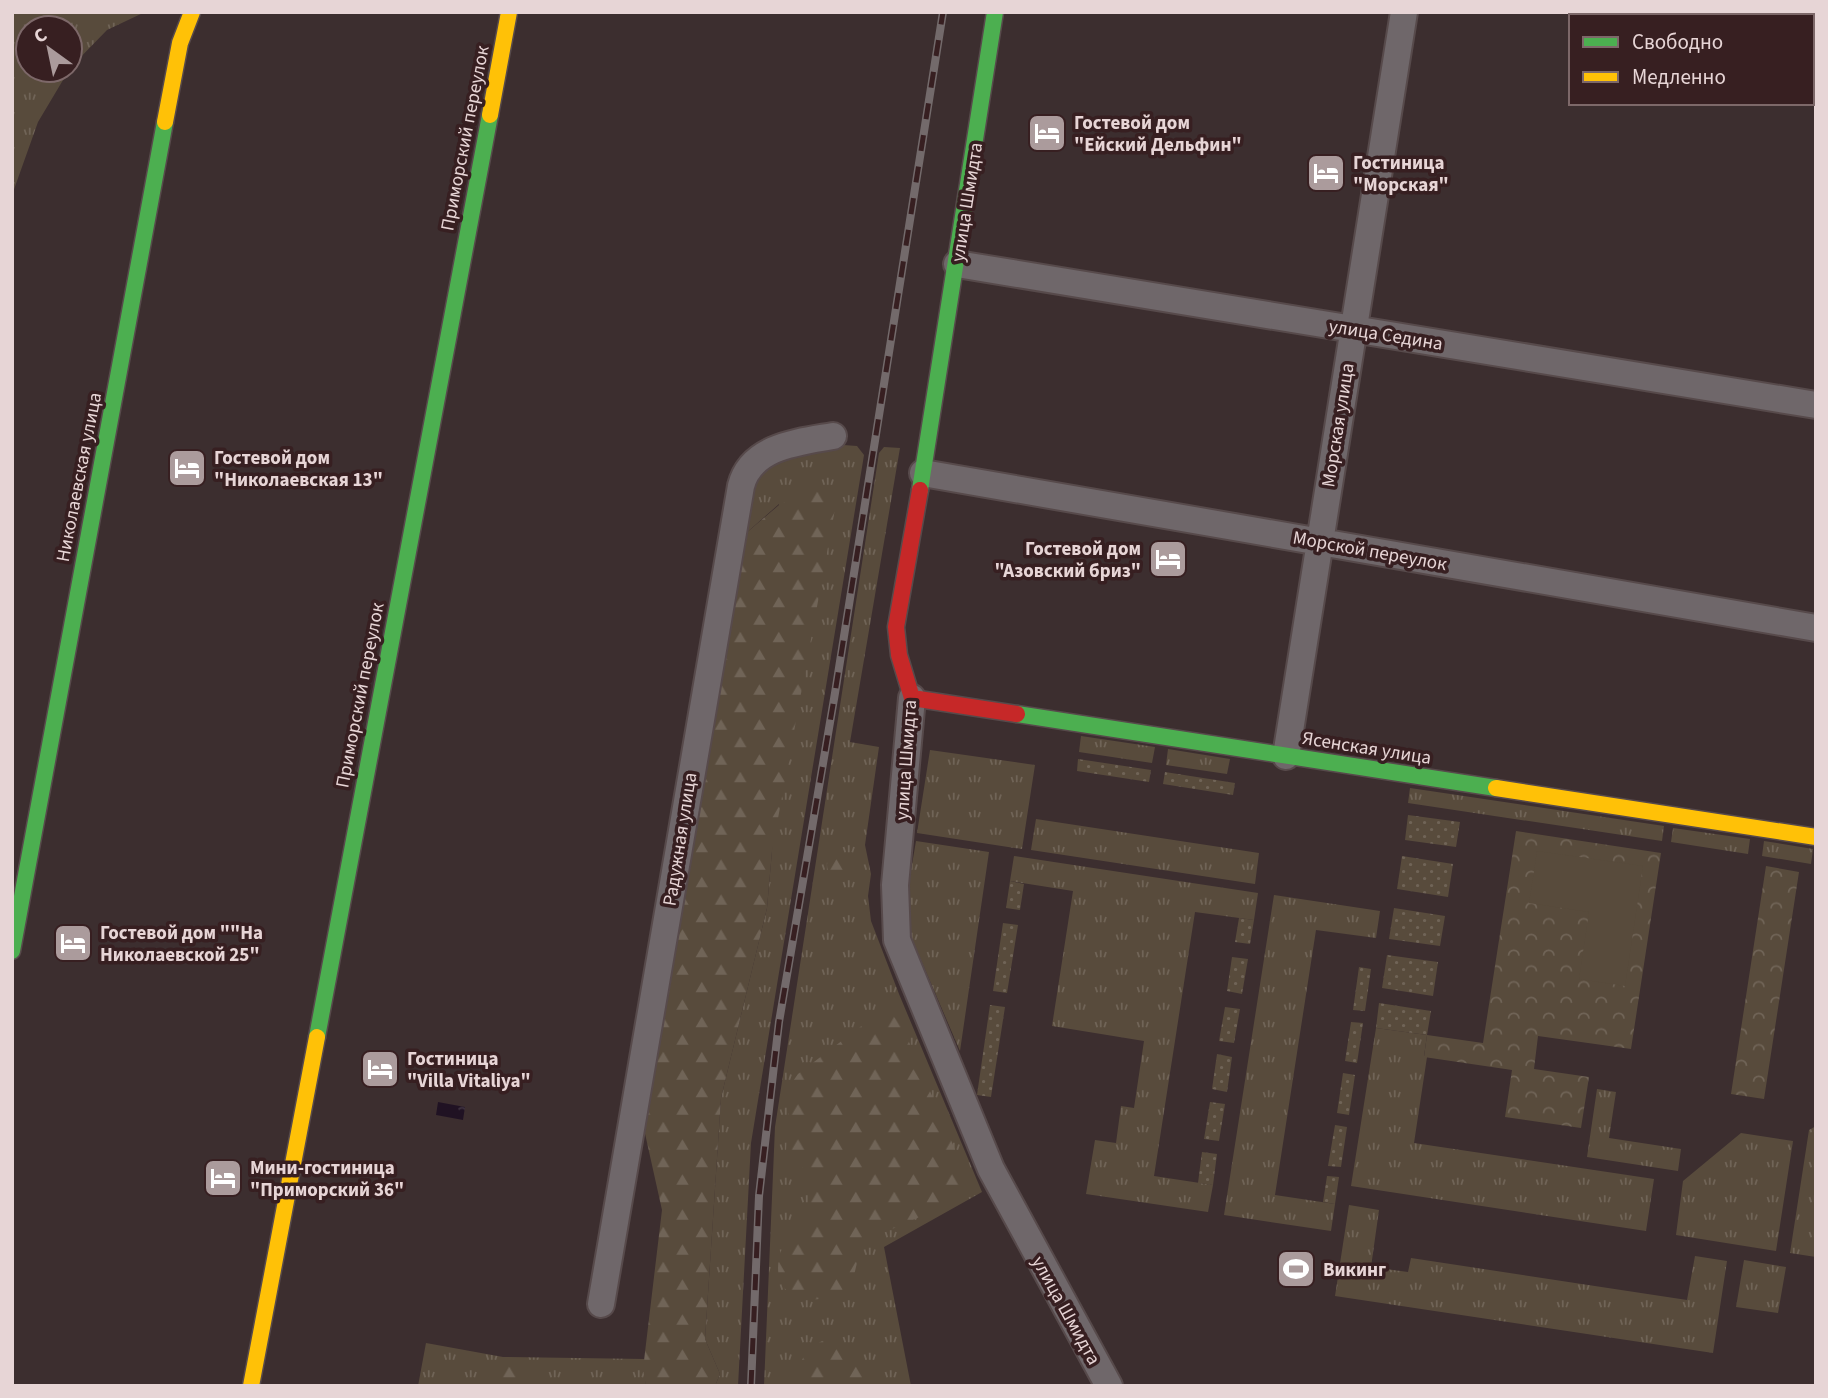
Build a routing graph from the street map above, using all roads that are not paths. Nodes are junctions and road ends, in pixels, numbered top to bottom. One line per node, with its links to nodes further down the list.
1 (509, 12): 17 (street, Приморский переулок)
2 (995, 12): 5 (street, улица Шмидта)
3 (1404, 12): 6 (street, Морская улица)
4 (192, 13): 15 (street, Николаевская улица)
5 (957, 264): 6 (street, улица Седина); 9 (street, улица Шмидта)
6 (1352, 329): 7 (street, улица Седина); 10 (street, Морская улица)
7 (1816, 405)
8 (833, 436): 16 (street, Радужная улица)
9 (923, 473): 10 (street, Морской переулок); 12 (street, улица Шмидта)
10 (1319, 541): 11 (street, Морской переулок); 13 (street, Морская улица)
11 (1816, 628)
12 (912, 698): 13 (street, Ясенская улица); 18 (street, улица Шмидта)
13 (1286, 756): 14 (street, Ясенская улица)
14 (1816, 837)
15 (12, 951)
16 (601, 1304)
17 (251, 1386)
18 (1109, 1386)

